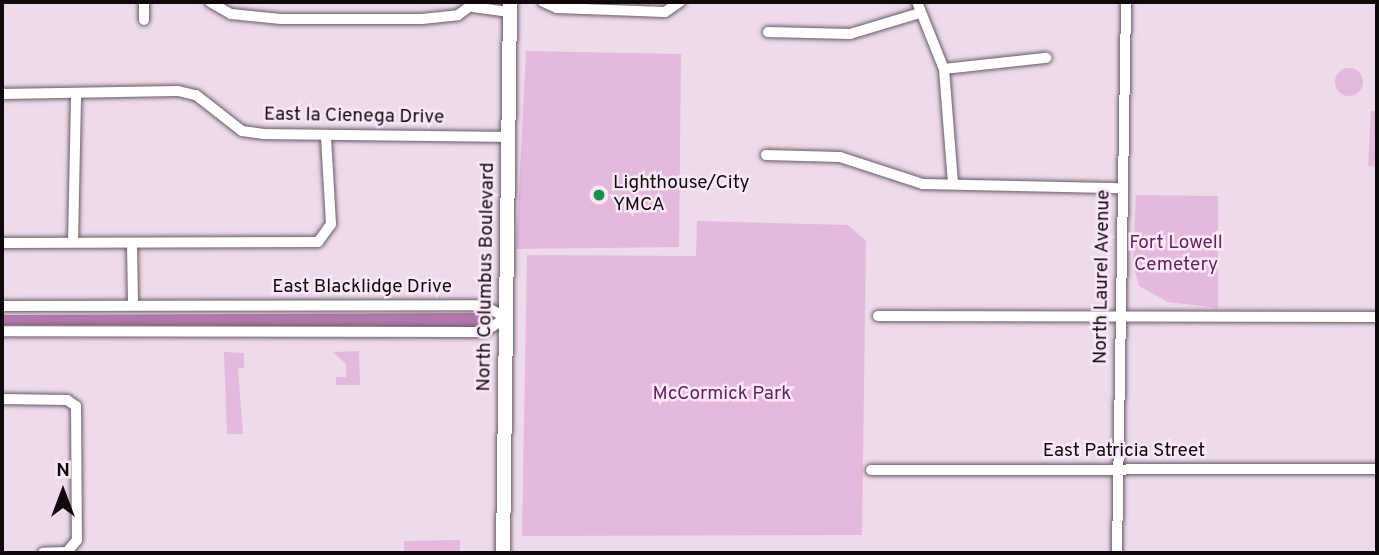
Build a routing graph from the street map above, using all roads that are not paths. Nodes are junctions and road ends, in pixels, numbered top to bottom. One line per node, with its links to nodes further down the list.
1 (144, 2): 10 (street)
2 (210, 2): 6 (street)
3 (917, 2): 9 (street)
4 (1126, 2): 20 (street, North Laurel Avenue)
5 (543, 3): 7 (street)
6 (475, 4): 8 (street)
7 (679, 4)
8 (510, 7): 17 (street, North Columbus Boulevard)
9 (920, 13): 11 (street); 13 (street)
10 (144, 20)
11 (768, 32)
12 (1045, 58): 13 (street)
13 (944, 69): 19 (street)
14 (2, 94): 15 (street, East la Cienega Drive)
15 (76, 94): 16 (street, East la Cienega Drive); 21 (street)
16 (326, 136): 17 (street, East la Cienega Drive); 23 (street)
17 (508, 137): 28 (street, North Columbus Boulevard)
18 (766, 155): 19 (street)
19 (953, 184): 20 (street)
20 (1121, 188): 29 (street, North Laurel Avenue)
21 (73, 242): 22 (street); 23 (street)
22 (2, 243)
23 (132, 245): 24 (street)
24 (133, 305): 25 (street, East Blacklidge Drive); 28 (street, East Blacklidge Drive)
25 (2, 306)
26 (878, 316): 29 (street)
27 (1377, 317): 29 (street)
28 (506, 318): 30 (street); 36 (street, North Columbus Boulevard)
29 (1120, 318): 34 (street, North Laurel Avenue)
30 (2, 331)
31 (2, 399): 35 (street)
32 (1377, 469): 34 (street, East Patricia Street)
33 (872, 470): 34 (street, East Patricia Street)
34 (1120, 470): 37 (street, North Laurel Avenue)
35 (43, 553)
36 (503, 553)
37 (1117, 553)

